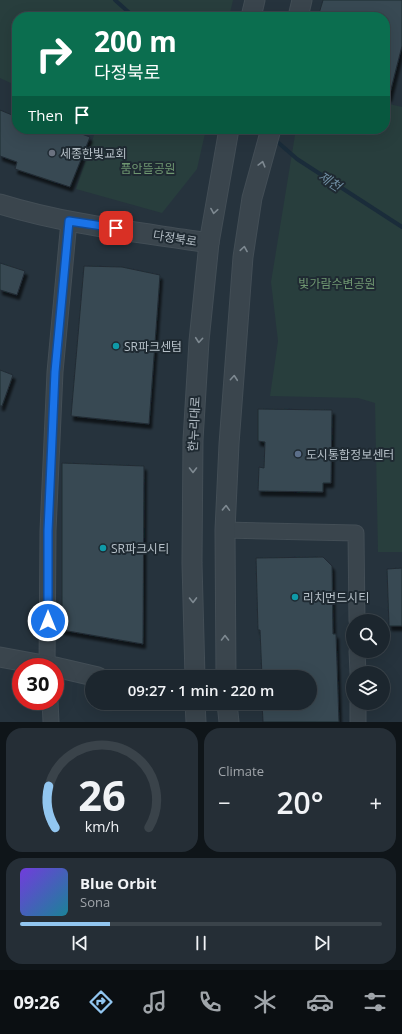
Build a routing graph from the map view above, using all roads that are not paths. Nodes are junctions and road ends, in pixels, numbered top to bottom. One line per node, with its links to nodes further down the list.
1 (255, 0): 3 (street)
2 (302, 0): 4 (street)
3 (252, 12)
4 (299, 12)
5 (228, 134): 9 (street, 한누리대로, one-way to 9)
6 (270, 134): 10 (street, one-way to 6)
7 (0, 204): 8 (street, 다정북로)
8 (69, 221): 9 (street, 다정북로); 13 (street)
9 (209, 243): 16 (street, 한누리대로, one-way to 16)
10 (225, 530): 11 (street); 17 (street, one-way to 10)
11 (357, 614)
12 (0, 657): 14 (street)
13 (51, 658)
14 (12, 659)
15 (64, 670): 18 (street)
16 (195, 670)
17 (226, 670)
18 (85, 674)
19 (50, 710): 23 (street)
20 (196, 710): 24 (street)
21 (228, 710): 25 (street)
22 (358, 710): 26 (street)
23 (51, 722)
24 (196, 722)
25 (229, 722)
26 (358, 722)

